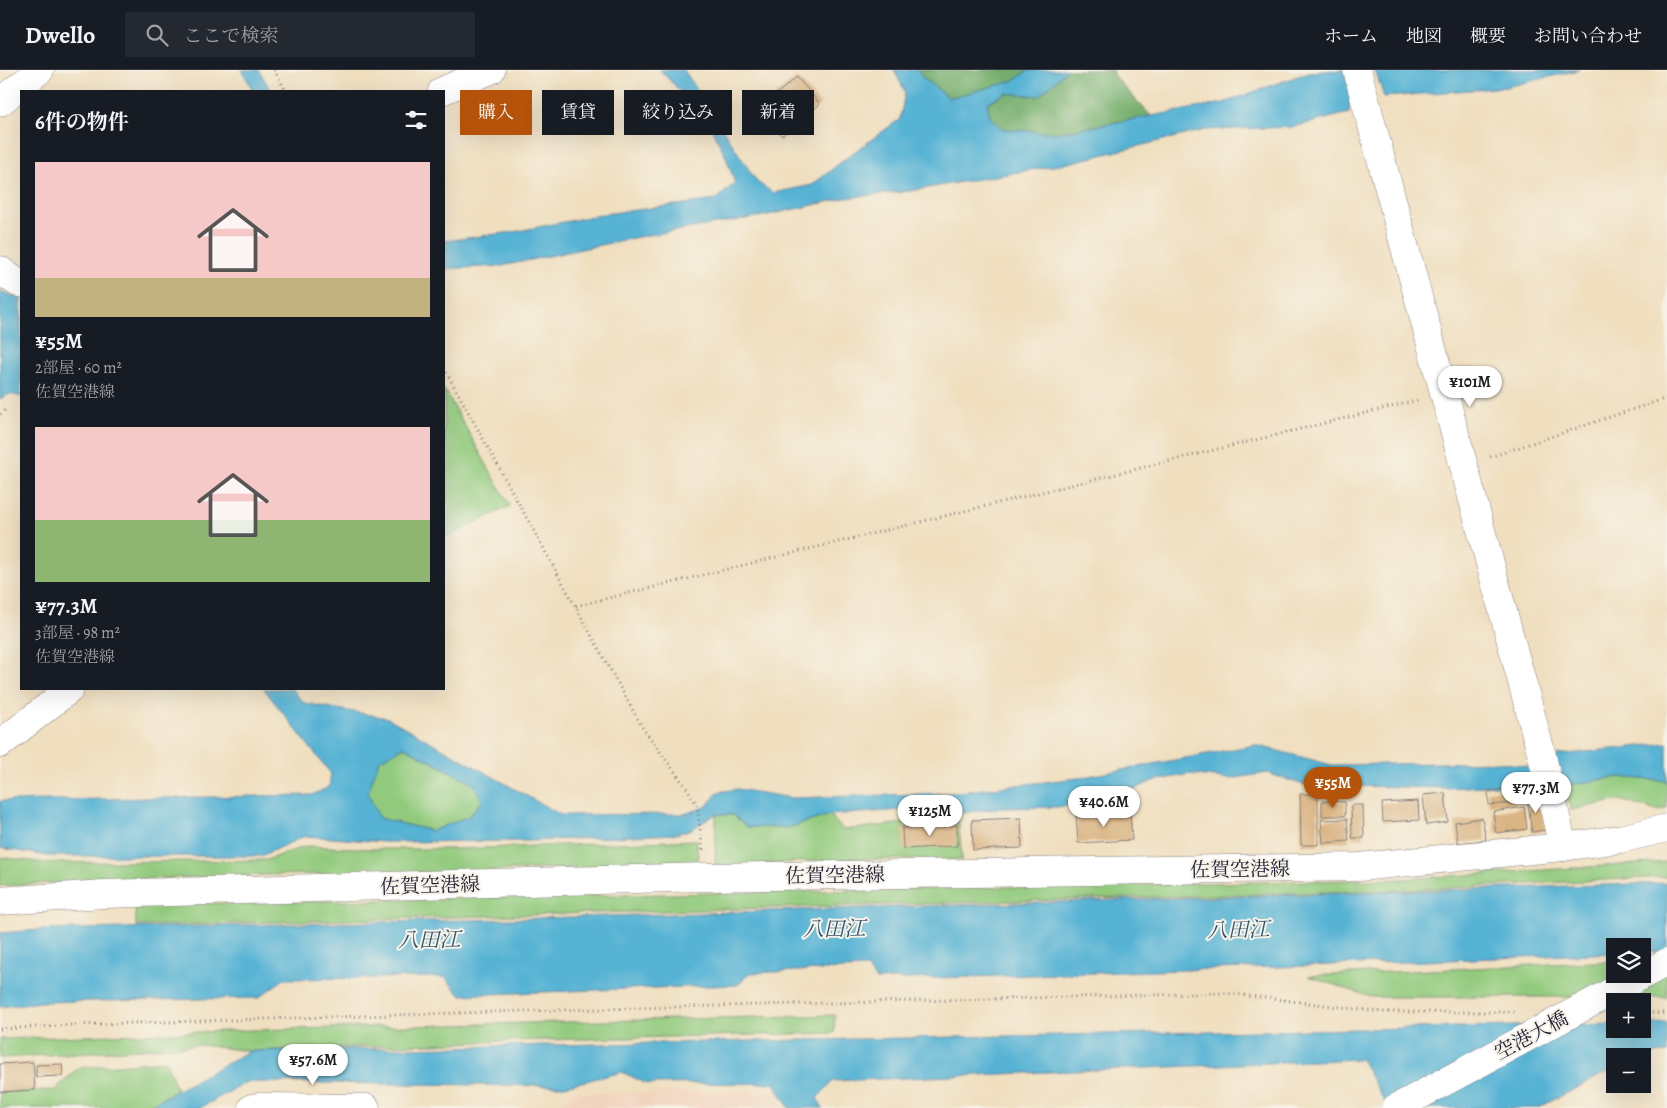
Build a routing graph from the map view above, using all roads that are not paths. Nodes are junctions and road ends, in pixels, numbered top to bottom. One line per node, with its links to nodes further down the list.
1 (40, 70): 5 (main road)
2 (491, 70): 4 (main road)
3 (1357, 70): 11 (main road)
4 (444, 90)
5 (0, 102)
6 (0, 270): 7 (main road)
7 (20, 283)
8 (69, 690): 9 (main road)
9 (0, 744)
10 (1667, 828): 11 (main road, 佐賀空港線)
11 (1563, 847): 12 (main road, 佐賀空港線)
12 (0, 901)
13 (1667, 962): 16 (main road, 空港大橋, bridge)
14 (252, 1108): 15 (main road)
15 (366, 1108)
16 (1396, 1108)

